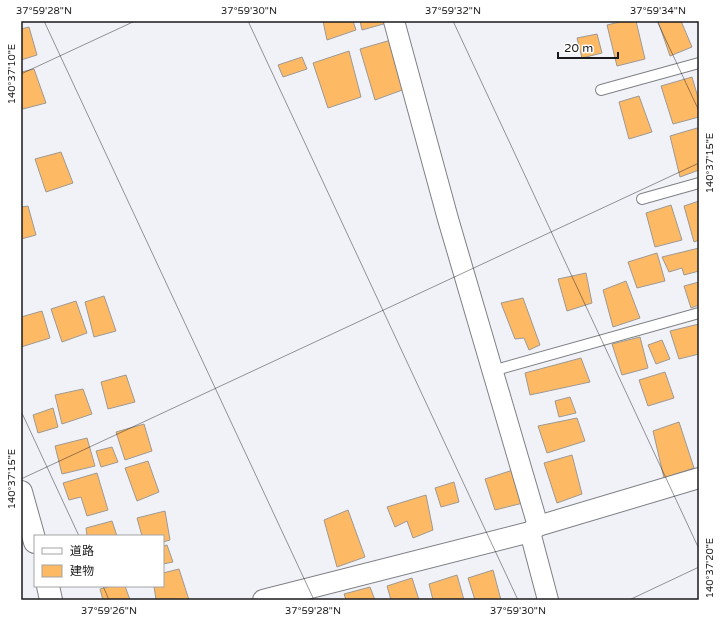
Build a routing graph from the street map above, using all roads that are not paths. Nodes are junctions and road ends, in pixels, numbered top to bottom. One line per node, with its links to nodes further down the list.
1 (394, 21): 7 (street)
2 (699, 63): 3 (lane)
3 (600, 90)
4 (699, 183): 5 (lane)
5 (642, 199)
6 (699, 313): 7 (lane)
7 (492, 371): 10 (street)
8 (699, 478): 10 (street)
9 (21, 492): 11 (street)
10 (534, 529): 14 (street); 15 (street)
11 (34, 538)
12 (48, 587): 13 (street)
13 (52, 600)
14 (263, 600)
15 (548, 600)

